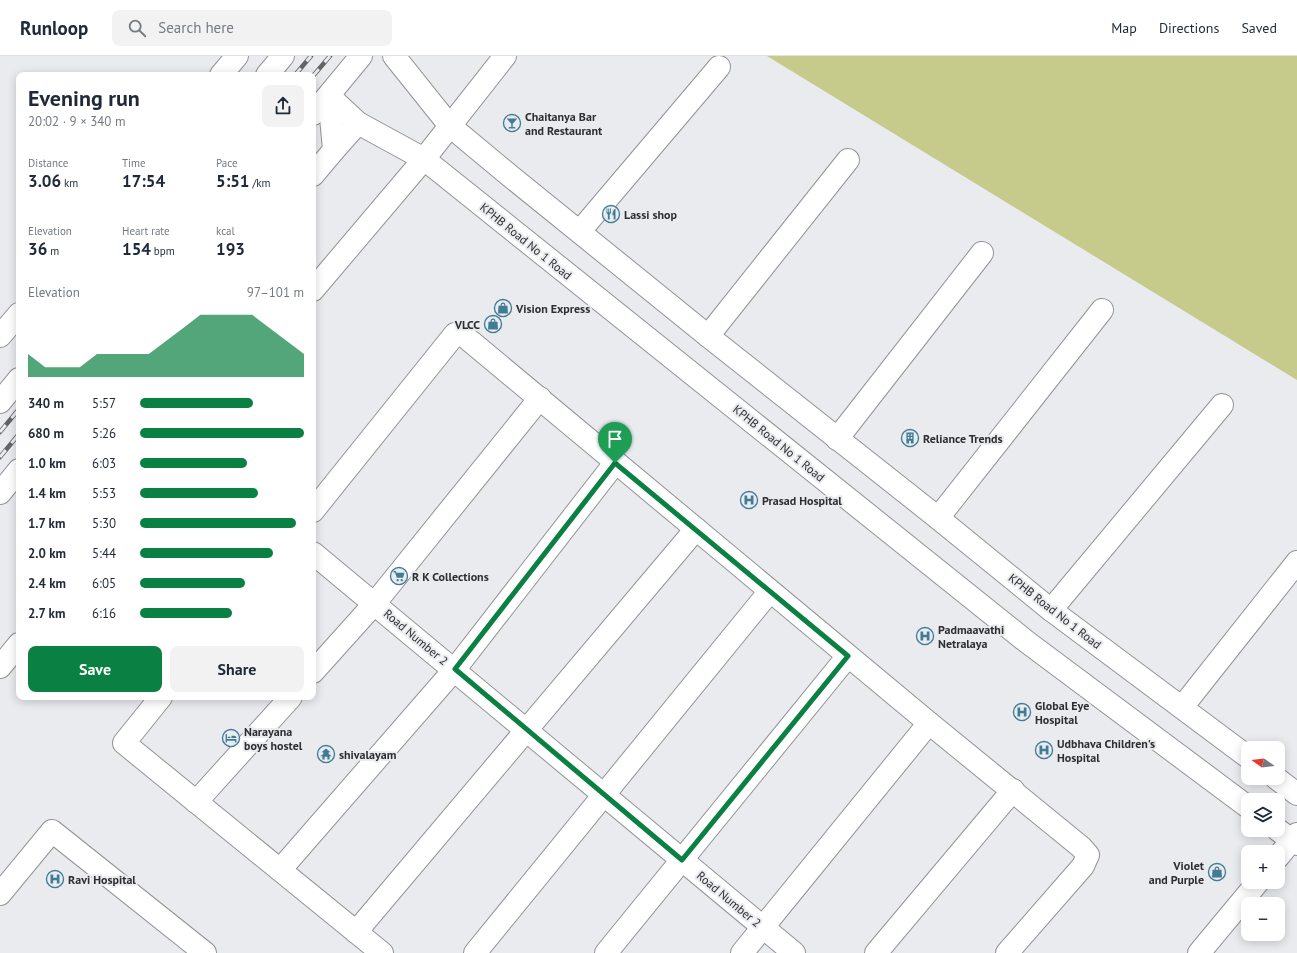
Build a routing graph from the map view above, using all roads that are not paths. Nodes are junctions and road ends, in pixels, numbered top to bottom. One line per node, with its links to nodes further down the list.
1 (238, 56): 7 (main road)
2 (283, 56): 8 (main road)
3 (361, 56): 9 (main road)
4 (394, 56): 12 (main road, KPHB Road No 1 Road)
5 (505, 56): 12 (main road)
6 (719, 67): 17 (main road)
7 (224, 72)
8 (270, 72)
9 (329, 96): 10 (main road); 11 (main road, KPHB Road No 1 Road); 13 (main road)
10 (316, 111)
11 (358, 123): 13 (main road); 14 (main road, KPHB Road No 1 Road)
12 (450, 126): 14 (main road); 17 (main road, KPHB Road No 1 Road)
13 (334, 150): 16 (main road)
14 (424, 159): 19 (main road); 56 (main road, KPHB Road No 1 Road)
15 (848, 160): 23 (main road)
16 (316, 171)
17 (580, 231): 23 (main road, KPHB Road No 1 Road)
18 (982, 253): 28 (main road)
19 (316, 286)
20 (1102, 310): 33 (main road)
21 (16, 317): 22 (main road)
22 (0, 336)
23 (708, 336): 28 (main road, KPHB Road No 1 Road)
24 (16, 383): 26 (main road)
25 (540, 398): 29 (main road); 32 (main road); 38 (main road)
26 (0, 402)
27 (1222, 405): 39 (main road)
28 (837, 438): 33 (main road, KPHB Road No 1 Road)
29 (615, 463): 34 (main road); 44 (main road)
30 (16, 474): 31 (main road)
31 (0, 493)
32 (316, 507)
33 (938, 518): 39 (main road, KPHB Road No 1 Road)
34 (696, 529): 37 (main road); 49 (main road)
35 (316, 554): 38 (main road, Road Number 2)
36 (1297, 562): 47 (main road)
37 (770, 591): 41 (main road); 54 (main road)
38 (375, 603): 43 (main road); 44 (main road, Road Number 2)
39 (1051, 610): 47 (main road, KPHB Road No 1 Road)
40 (16, 648): 42 (main road)
41 (848, 656): 48 (main road); 59 (main road)
42 (0, 667)
43 (316, 669)
44 (455, 669): 49 (main road, Road Number 2); 60 (main road)
45 (159, 700): 55 (main road)
46 (288, 700): 55 (main road)
47 (1183, 706): 50 (main road, KPHB Road No 1 Road)
48 (929, 723): 52 (main road); 63 (main road)
49 (526, 730): 54 (main road, Road Number 2); 64 (main road)
50 (1241, 751)
51 (1285, 785): 53 (main road)
52 (1013, 790): 71 (main road); 72 (main road)
53 (1297, 794)
54 (604, 795): 59 (main road, Road Number 2); 67 (main road)
55 (196, 802): 60 (main road)
56 (1241, 802)
57 (1291, 837): 58 (main road)
58 (1285, 846)
59 (682, 860): 63 (main road, Road Number 2); 68 (main road)
60 (280, 870): 64 (main road)
61 (1252, 889): 73 (main road)
62 (0, 894): 65 (main road)
63 (763, 927): 69 (main road); 70 (main road, Road Number 2)
64 (356, 932): 66 (main road)
65 (205, 953)
66 (382, 953)
67 (475, 953)
68 (606, 953)
69 (742, 953)
70 (794, 953)
71 (876, 953)
72 (1007, 953)
73 (1199, 953)

